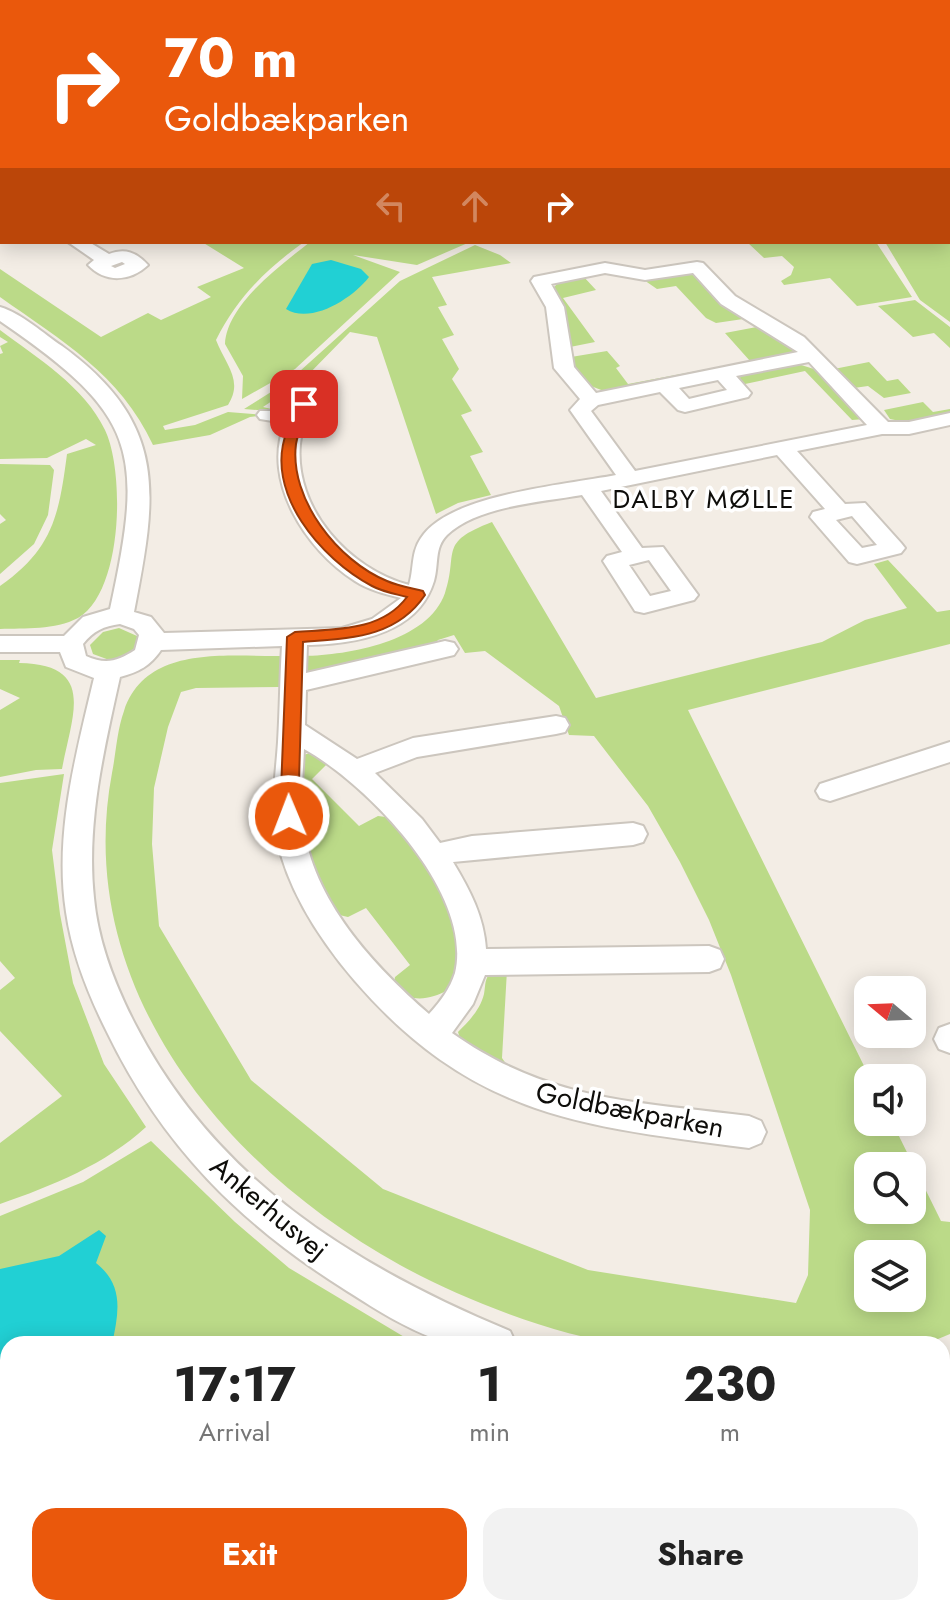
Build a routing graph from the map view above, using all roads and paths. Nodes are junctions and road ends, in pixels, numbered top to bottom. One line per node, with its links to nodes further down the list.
1 (80, 244): 2 (street)
2 (107, 261)
3 (0, 313): 15 (street)
4 (813, 355): 5 (street); 5 (street); 8 (street)
5 (591, 400): 10 (street)
6 (267, 415): 14 (street)
7 (950, 419): 8 (street)
8 (882, 428): 9 (street)
9 (782, 448): 10 (street); 12 (street)
10 (630, 479): 11 (street)
11 (588, 488): 13 (street); 14 (street)
12 (840, 512)
13 (636, 556)
14 (417, 595): 16 (street)
15 (121, 616): 17 (street); 19 (street)
16 (295, 637): 17 (street); 22 (street, Goldbækparken)
17 (154, 642): 21 (street)
18 (0, 644): 19 (street)
19 (71, 644): 21 (street)
20 (445, 649): 22 (street)
21 (109, 671): 35 (street, Ankerhusvej)
22 (291, 685): 24 (street, Goldbækparken)
23 (556, 725): 26 (street)
24 (292, 730): 26 (street); 33 (street, Goldbækparken)
25 (942, 755): 27 (street); 28 (street)
26 (356, 770): 30 (street)
27 (950, 781)
28 (830, 791)
29 (633, 834): 30 (street)
30 (435, 855): 32 (street)
31 (709, 959): 32 (street)
32 (472, 962): 33 (street)
33 (429, 1035): 34 (street, Goldbækparken)
34 (749, 1132)
35 (475, 1336)

